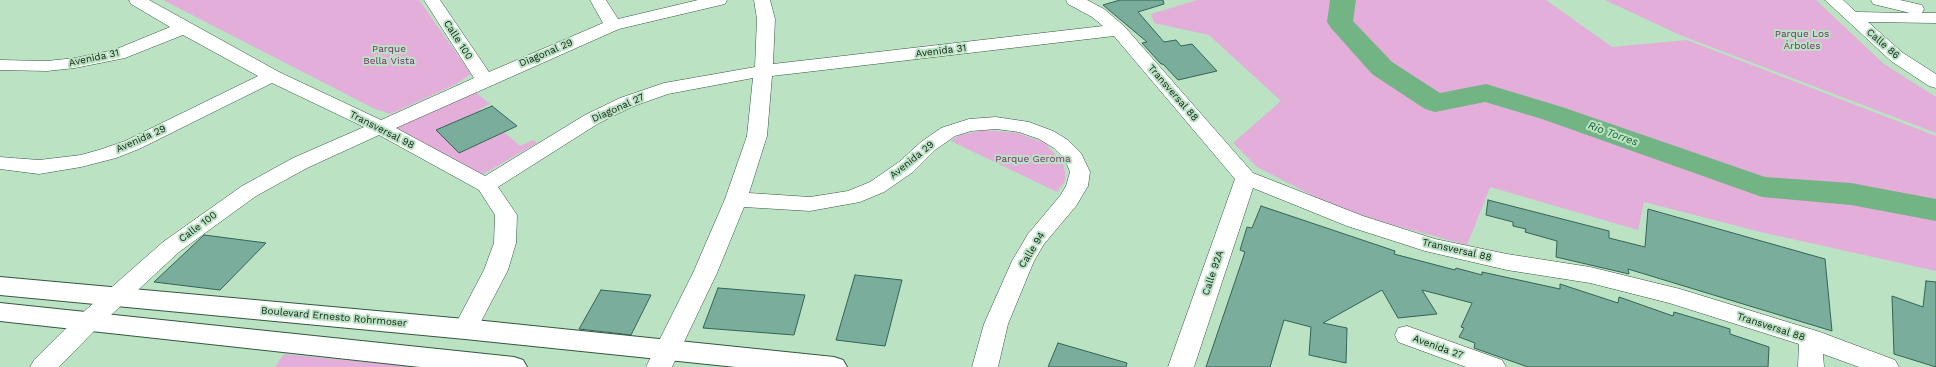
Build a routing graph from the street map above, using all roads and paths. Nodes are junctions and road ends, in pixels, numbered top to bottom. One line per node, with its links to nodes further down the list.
1 (137, 0): 14 (street, Transversal 98)
2 (432, 0): 19 (street, Calle 100)
3 (598, 0): 13 (street)
4 (719, 0): 13 (street, Diagonal 29)
5 (762, 0): 17 (street)
6 (1074, 0): 15 (street, Transversal 88)
7 (1833, 0): 11 (street, Calle 86)
8 (1879, 0): 9 (street)
9 (1908, 4): 10 (street)
10 (1936, 13)
11 (1852, 17): 12 (street); 20 (street, Calle 86)
12 (1936, 18)
13 (613, 25): 19 (street, Diagonal 29)
14 (184, 28): 16 (street, Avenida 31); 18 (street, Transversal 98)
15 (1118, 30): 17 (street, Avenida 31); 24 (street, Transversal 88)
16 (0, 65)
17 (764, 72): 25 (street, Diagonal 27); 26 (street)
18 (272, 76): 21 (street, Transversal 98); 23 (street, Avenida 29)
19 (484, 79): 21 (street, Diagonal 29)
20 (1936, 82)
21 (380, 128): 25 (street, Transversal 98); 28 (street, Calle 100)
22 (1062, 144): 26 (street, Avenida 29); 38 (street, Calle 94)
23 (0, 163)
24 (1246, 178): 33 (street, Transversal 88); 39 (street, Calle 92A)
25 (486, 184): 31 (street, Transversal 98)
26 (736, 200): 34 (street)
27 (0, 286): 28 (main road, Boulevard Ernesto Rohrmoser)
28 (116, 296): 30 (street, Calle 100); 31 (main road, Boulevard Ernesto Rohrmoser)
29 (0, 312): 30 (main road)
30 (89, 321): 35 (street, Calle 100); 36 (main road)
31 (465, 329): 34 (main road, Boulevard Ernesto Rohrmoser)
32 (1406, 335): 40 (street, Avenida 27)
33 (1811, 339): 41 (street); 42 (street, Transversal 88)
34 (664, 358): 37 (main road, Boulevard Ernesto Rohrmoser)
35 (43, 367)
36 (514, 367)
37 (834, 367)
38 (985, 367)
39 (1181, 367)
40 (1493, 367)
41 (1811, 367)
42 (1886, 367)

